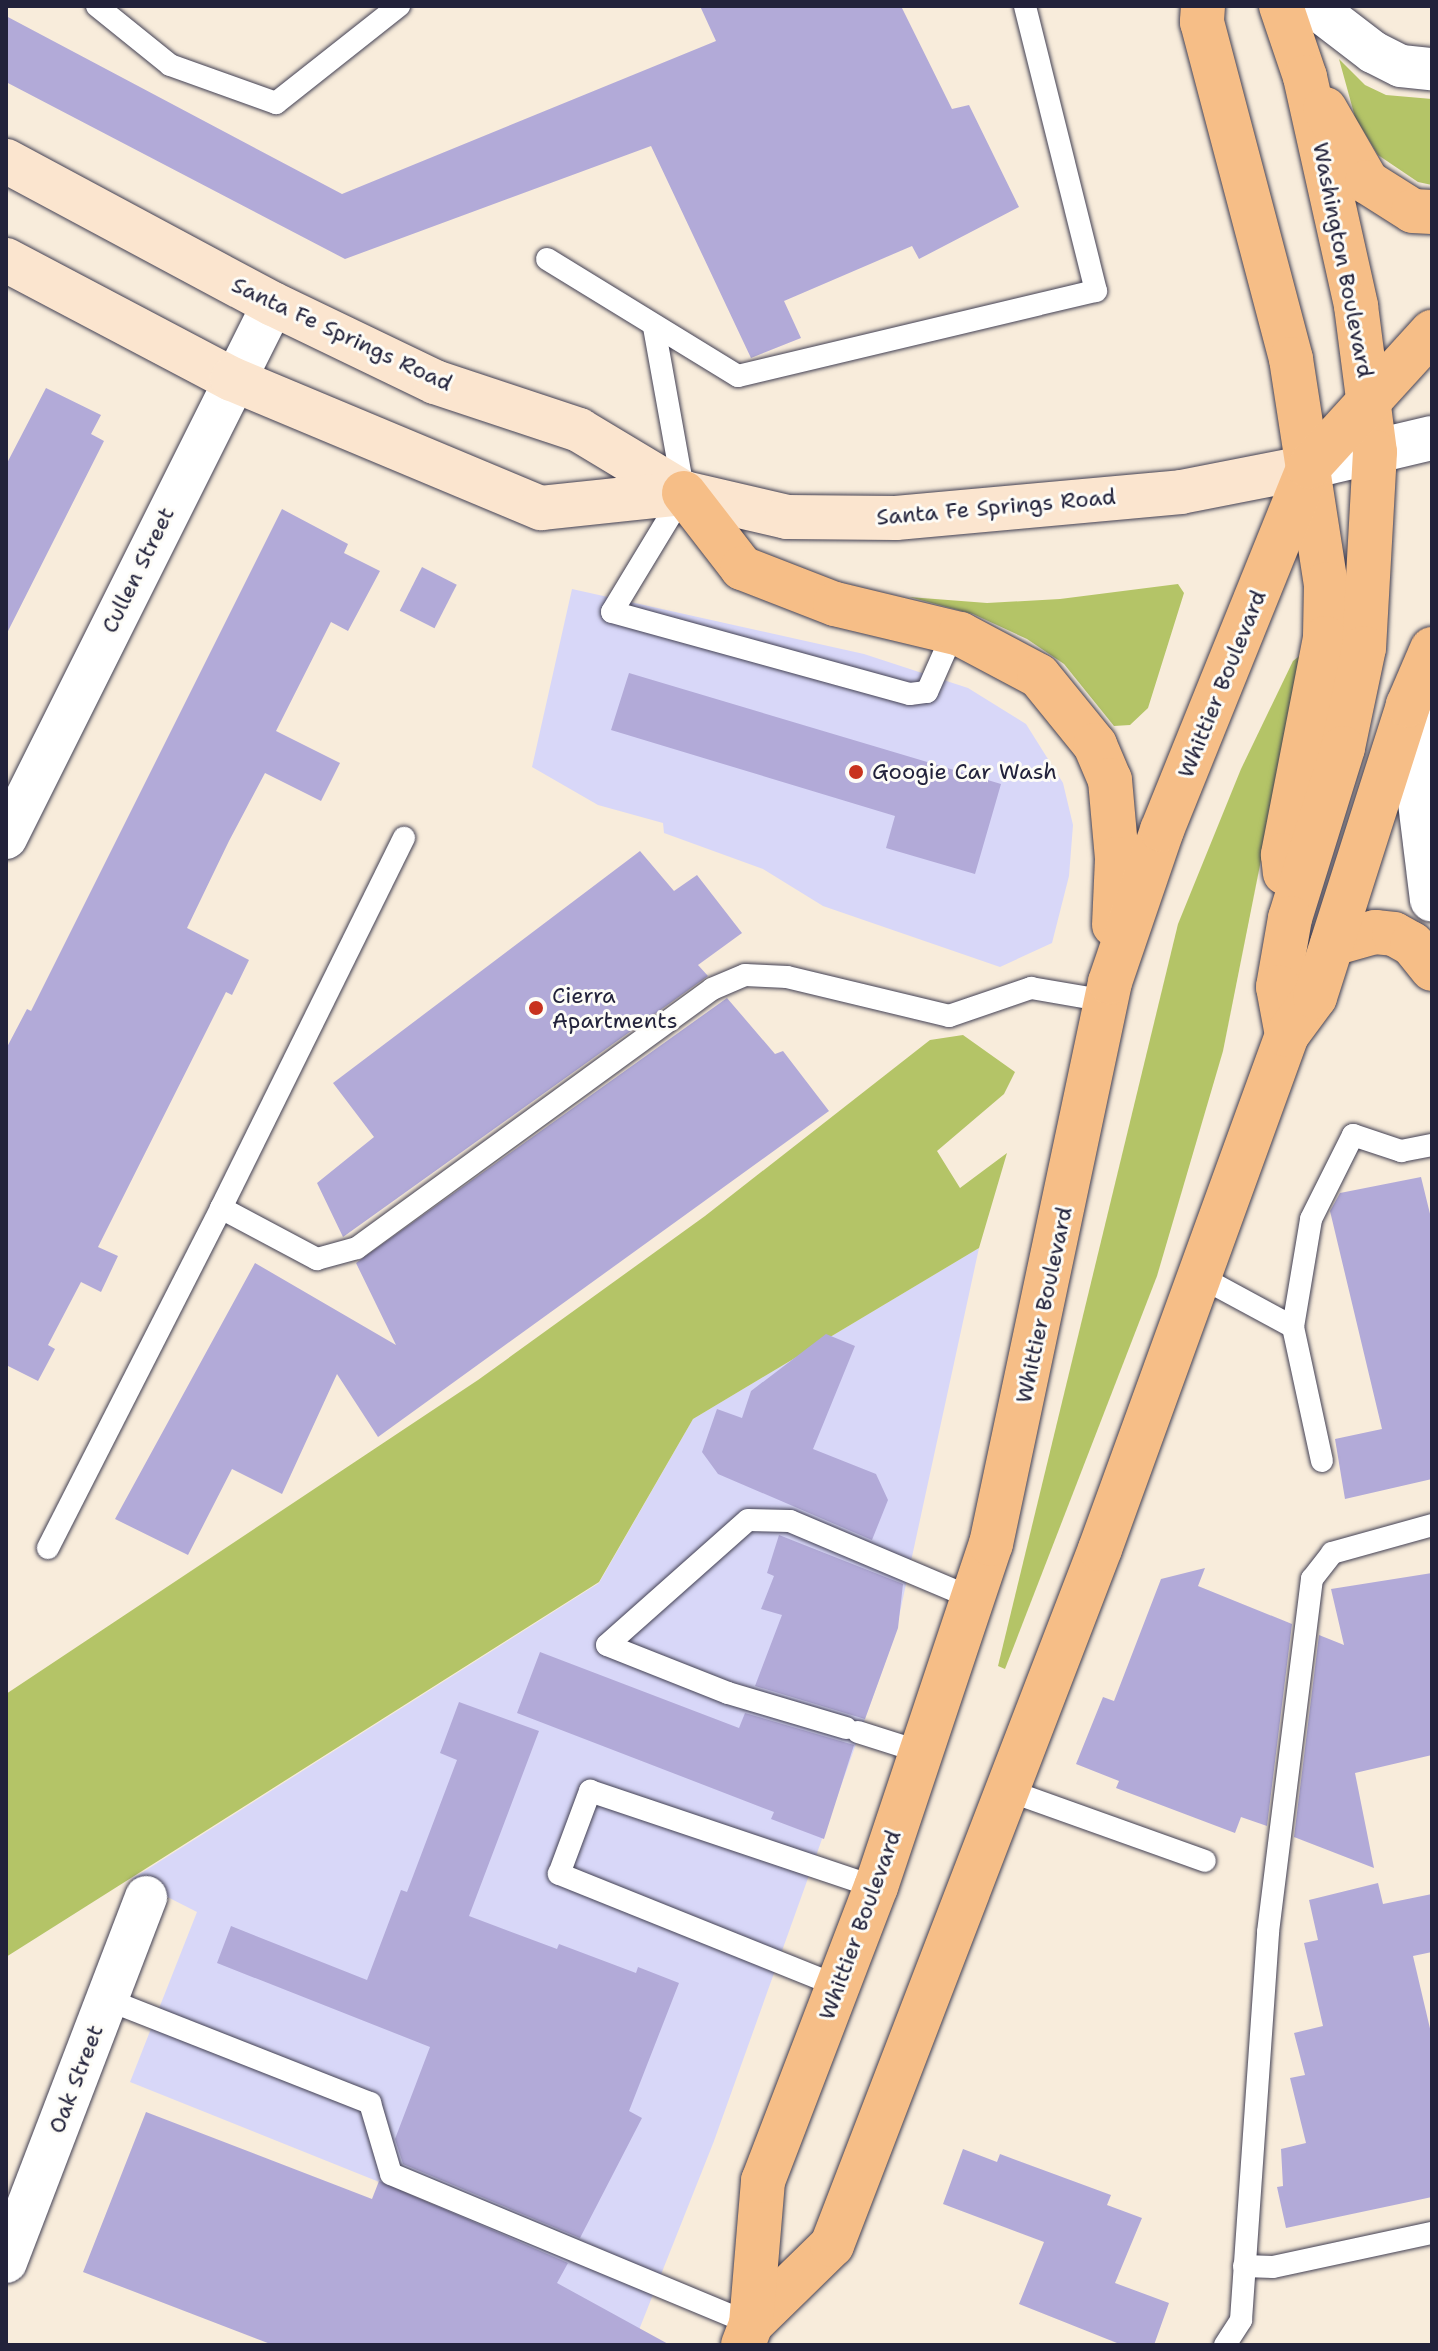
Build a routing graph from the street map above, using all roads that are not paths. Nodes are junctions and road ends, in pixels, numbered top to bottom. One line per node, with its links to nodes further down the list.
1 (97, 6): 2 (lane)
2 (399, 6)
3 (1025, 6): 14 (lane)
4 (1203, 6): 20 (main road)
5 (1281, 6): 8 (main road, Washington Boulevard)
6 (1313, 6): 7 (street)
7 (1432, 69)
8 (1305, 77): 10 (main road); 17 (main road, Washington Boulevard)
9 (6, 161): 13 (main road, Santa Fe Springs Road)
10 (1432, 212)
11 (547, 259): 14 (lane)
12 (6, 260): 16 (main road, Santa Fe Springs Road)
13 (273, 304): 16 (street, Cullen Street); 21 (main road, Santa Fe Springs Road)
14 (654, 327): 21 (lane)
15 (1432, 332): 17 (main road, Whittier Boulevard)
16 (232, 379): 21 (main road, Santa Fe Springs Road); 25 (street, Cullen Street)
17 (1370, 401): 19 (main road, Washington Boulevard); 20 (main road, Whittier Boulevard)
18 (1432, 438): 19 (street)
19 (1375, 452): 20 (street); 28 (main road, Washington Boulevard)
20 (1309, 467): 21 (main road, Santa Fe Springs Road); 28 (main road); 31 (main road, Whittier Boulevard)
21 (684, 493): 22 (main road); 22 (lane)
22 (953, 633): 31 (main road)
23 (1432, 649): 24 (main road)
24 (1408, 705): 27 (street); 29 (main road)
25 (6, 838)
26 (404, 838): 34 (lane)
27 (1430, 873)
28 (1290, 918): 32 (main road, Washington Boulevard)
29 (1332, 944): 30 (main road); 32 (main road)
30 (1432, 969)
31 (1108, 992): 34 (lane); 40 (main road, Whittier Boulevard)
32 (1287, 1035): 35 (main road)
33 (1432, 1145): 36 (lane)
34 (221, 1208): 39 (lane)
35 (1197, 1275): 36 (lane); 42 (main road)
36 (1293, 1327): 37 (lane)
37 (1322, 1461)
38 (1432, 1525): 50 (lane)
39 (48, 1548)
40 (972, 1598): 41 (main road, Whittier Boulevard); 41 (lane)
41 (921, 1752): 44 (main road, Whittier Boulevard)
42 (1007, 1790): 43 (lane); 51 (main road)
43 (1205, 1861)
44 (876, 1887): 46 (main road, Whittier Boulevard); 46 (lane)
45 (146, 1897): 47 (street, Oak Street)
46 (838, 1986): 51 (main road, Whittier Boulevard)
47 (106, 1999): 49 (street, Oak Street); 51 (lane)
48 (1432, 2233): 50 (lane)
49 (6, 2262)
50 (1244, 2266): 52 (lane)
51 (747, 2334)
52 (1225, 2345)

